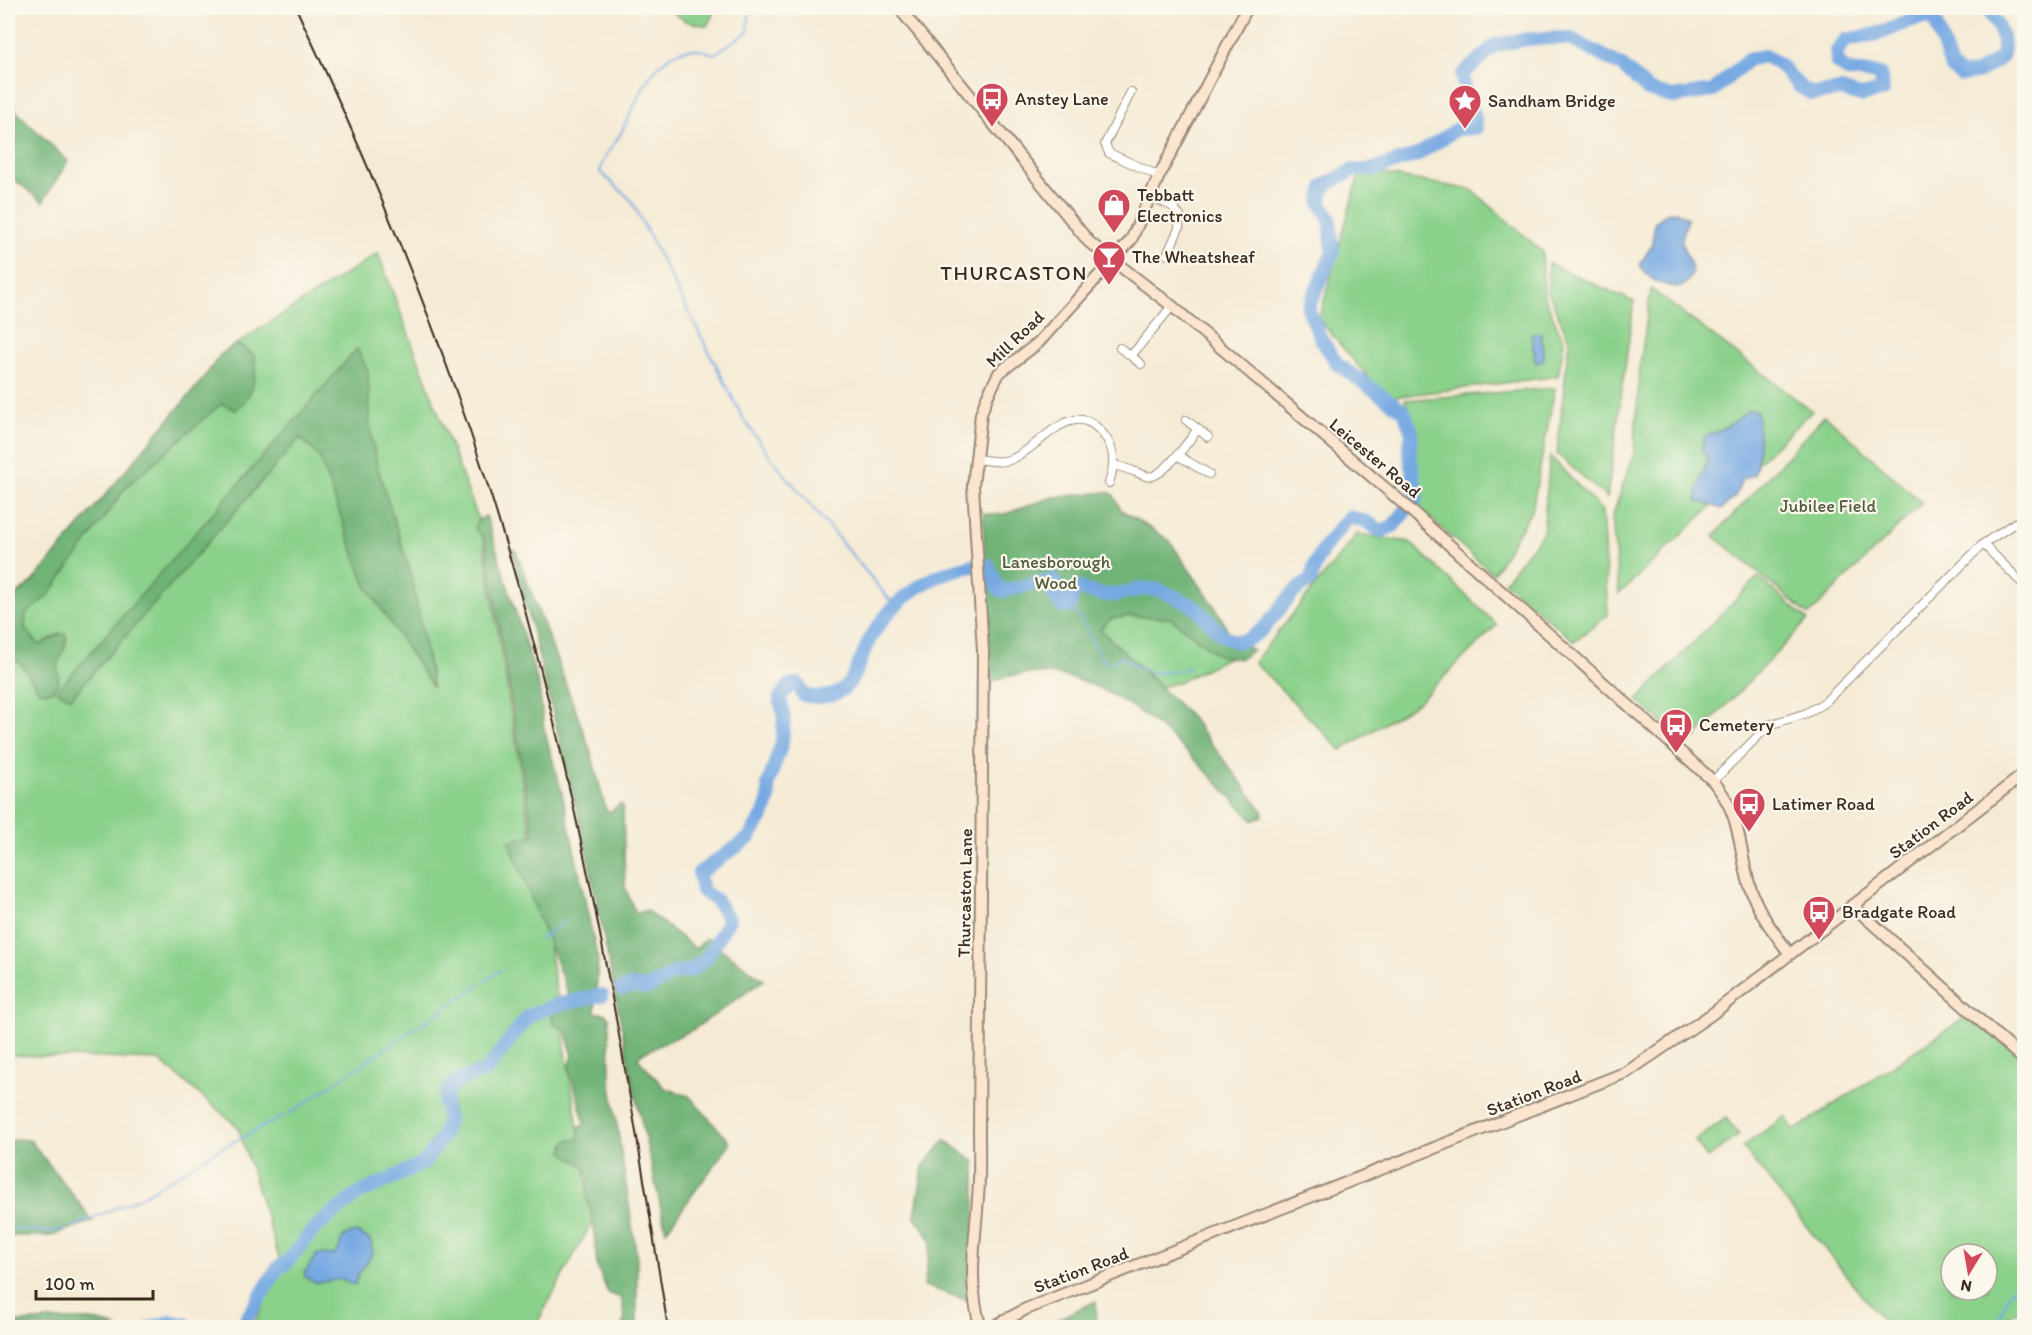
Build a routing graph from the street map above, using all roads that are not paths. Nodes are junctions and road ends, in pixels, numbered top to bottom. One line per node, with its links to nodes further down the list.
1 (899, 8): 7 (street, Leicester Road)
2 (1247, 8): 4 (street)
3 (1131, 92): 4 (street)
4 (1159, 176): 5 (street)
5 (1151, 197): 6 (street); 7 (street)
6 (1167, 255)
7 (1111, 259): 8 (street, Leicester Road); 16 (street, Mill Road)
8 (1172, 306): 10 (street); 24 (street, Leicester Road)
9 (1120, 348): 10 (street)
10 (1131, 356): 11 (street)
11 (1141, 364)
12 (1186, 420): 13 (street)
13 (1198, 429): 14 (street); 15 (street)
14 (1208, 437)
15 (1177, 455): 17 (street); 18 (street)
16 (975, 459): 17 (street); 28 (street, Thurcaston Lane)
17 (1114, 465): 19 (street)
18 (1209, 474)
19 (1109, 483)
20 (2025, 517): 21 (street)
21 (1983, 544): 22 (street); 24 (street)
22 (2025, 585)
23 (2025, 774): 25 (street, Station Road)
24 (1713, 781): 26 (street, Leicester Road)
25 (1852, 905): 26 (street, Station Road); 27 (street)
26 (1790, 954): 29 (street, Station Road)
27 (2025, 1060)
28 (981, 1328)
29 (991, 1328)

